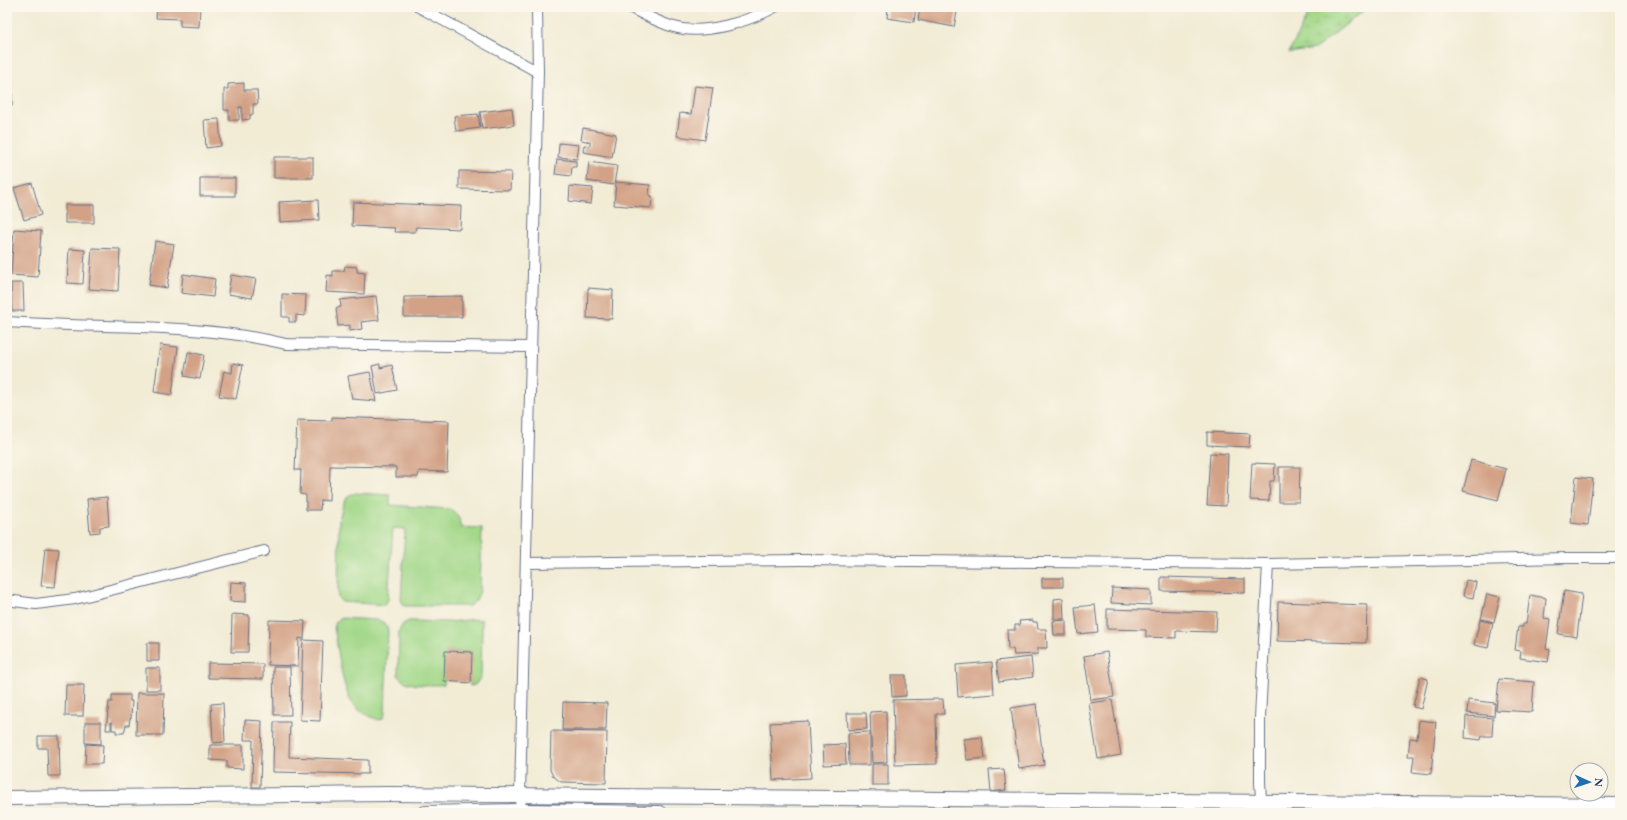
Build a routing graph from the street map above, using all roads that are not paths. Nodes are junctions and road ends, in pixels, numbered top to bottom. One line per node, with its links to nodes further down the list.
1 (419, 7): 5 (street)
2 (537, 7): 5 (street)
3 (629, 7): 4 (street)
4 (775, 7)
5 (538, 72): 7 (street)
6 (7, 322): 7 (street)
7 (531, 347): 10 (street)
8 (264, 551): 12 (street)
9 (1620, 558): 11 (street)
10 (526, 563): 11 (street); 13 (street)
11 (1268, 564): 16 (street)
12 (7, 600)
13 (520, 795): 14 (street); 16 (street); 18 (street)
14 (7, 798)
15 (1620, 805): 17 (street)
16 (1261, 807): 17 (street)
17 (1551, 808)
18 (521, 812): 19 (street); 20 (street)
19 (425, 813)
20 (660, 813)

